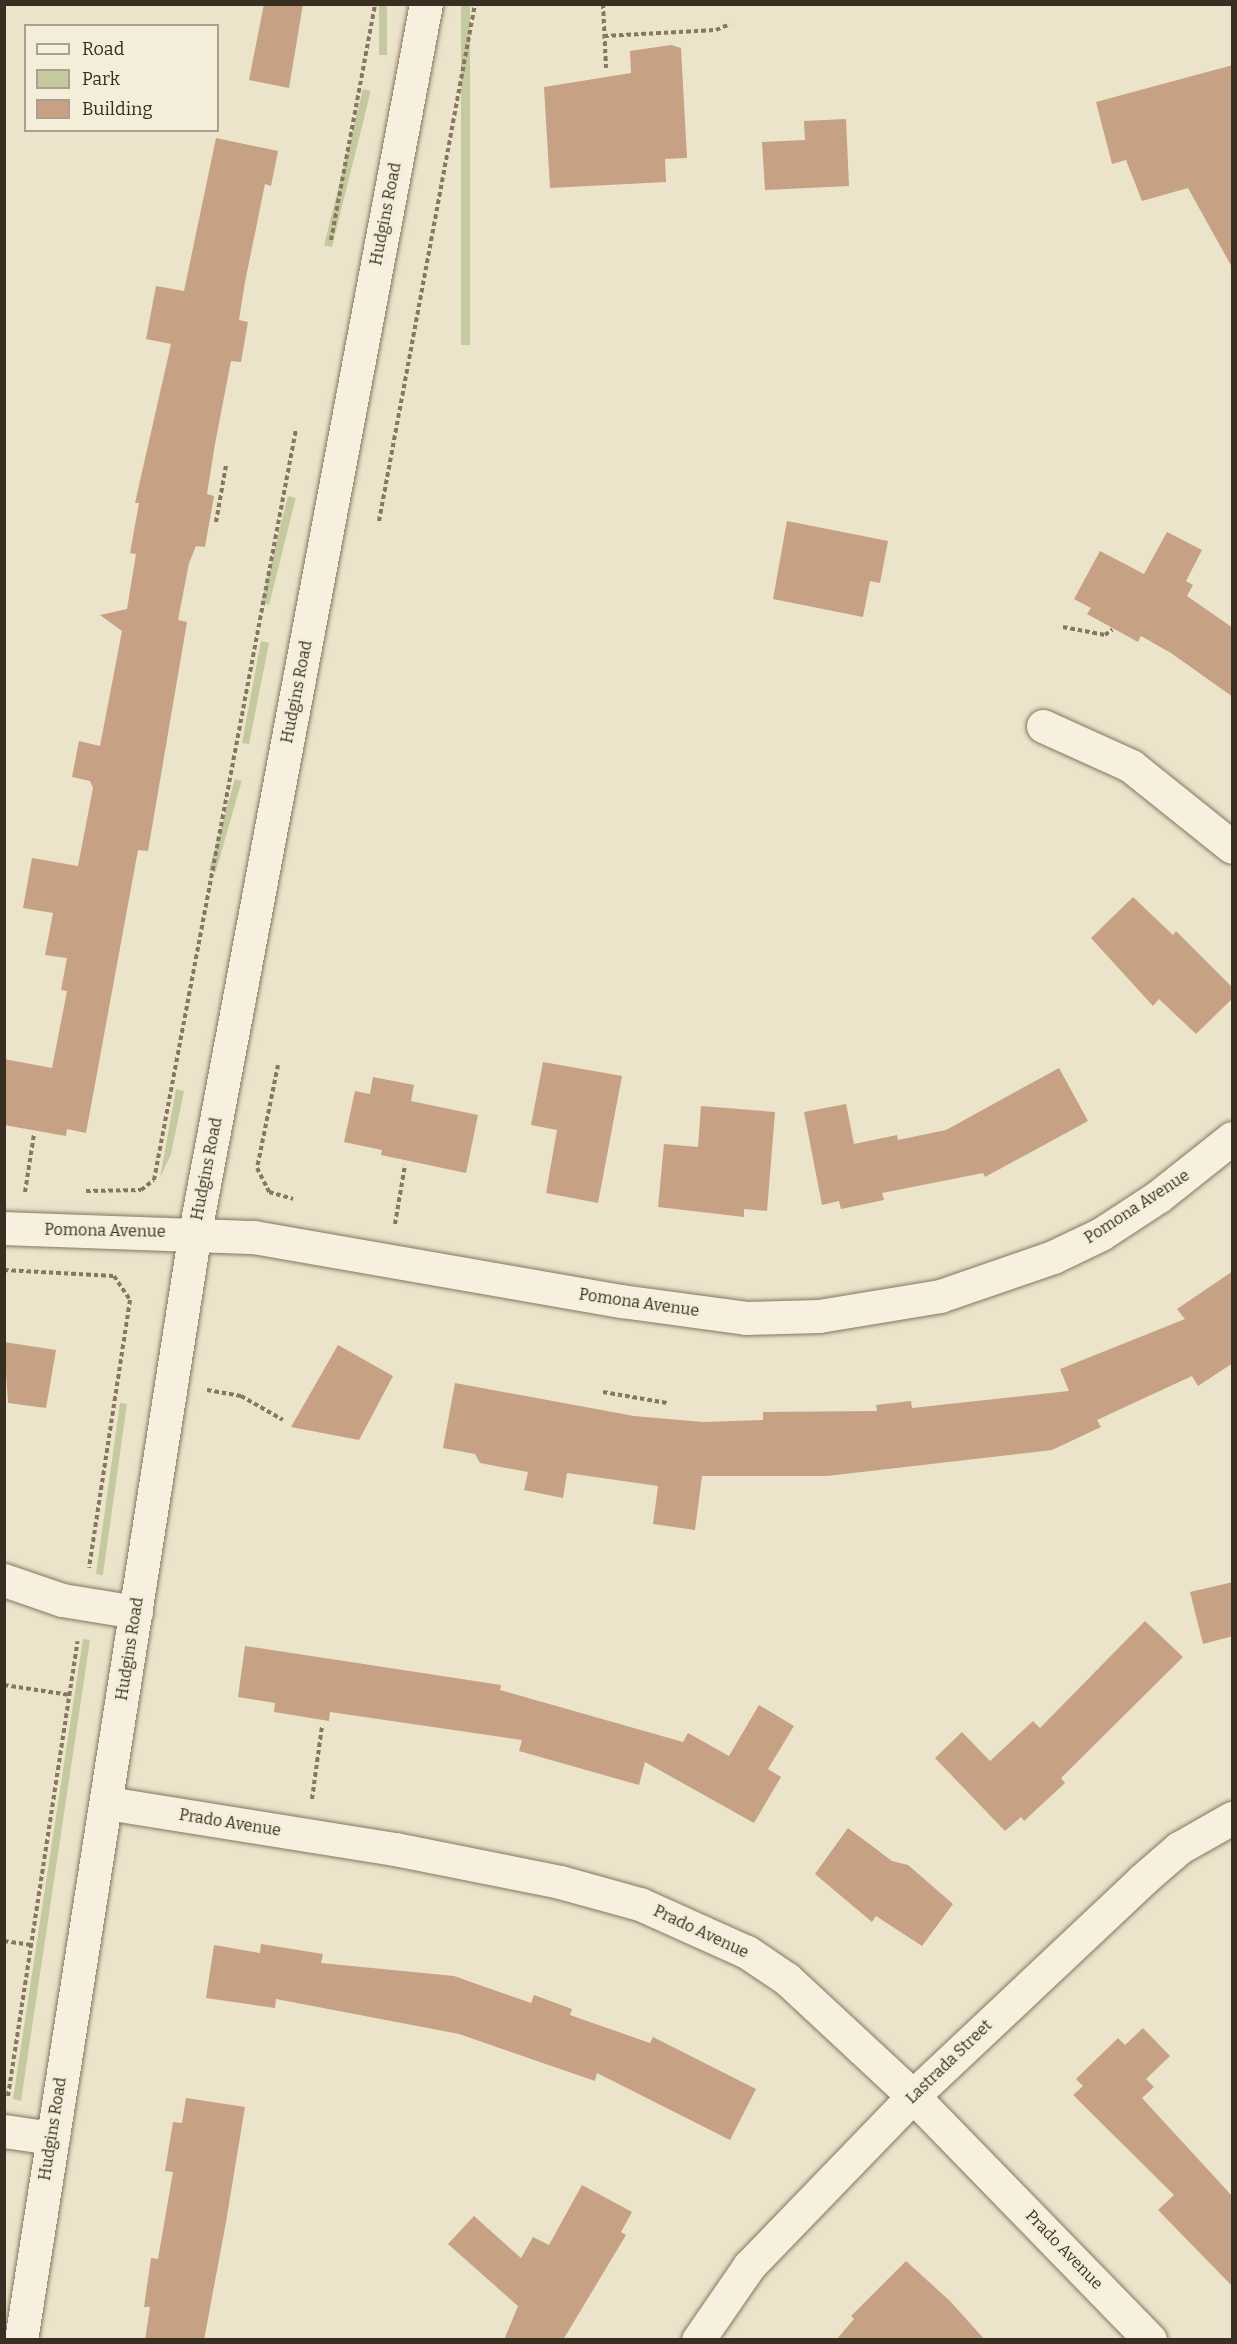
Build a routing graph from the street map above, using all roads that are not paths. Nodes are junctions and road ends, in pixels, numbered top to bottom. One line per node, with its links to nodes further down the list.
1 (426, 4): 6 (street, Hudgins Road)
2 (1043, 726): 3 (street)
3 (1233, 848)
4 (1233, 1138): 6 (street, Pomona Avenue)
5 (13, 1229): 6 (street, Pomona Avenue)
6 (195, 1232): 8 (street, Hudgins Road)
7 (4, 1580): 8 (street)
8 (136, 1612): 9 (street, Hudgins Road)
9 (107, 1803): 11 (street, Prado Avenue); 13 (street, Hudgins Road)
10 (1233, 1818): 11 (street, Lastrada Street)
11 (913, 2096): 15 (street, Lastrada Street); 16 (street, Prado Avenue)
12 (5, 2120): 13 (street)
13 (52, 2138): 14 (street, Hudgins Road)
14 (21, 2340)
15 (698, 2340)
16 (1150, 2340)

